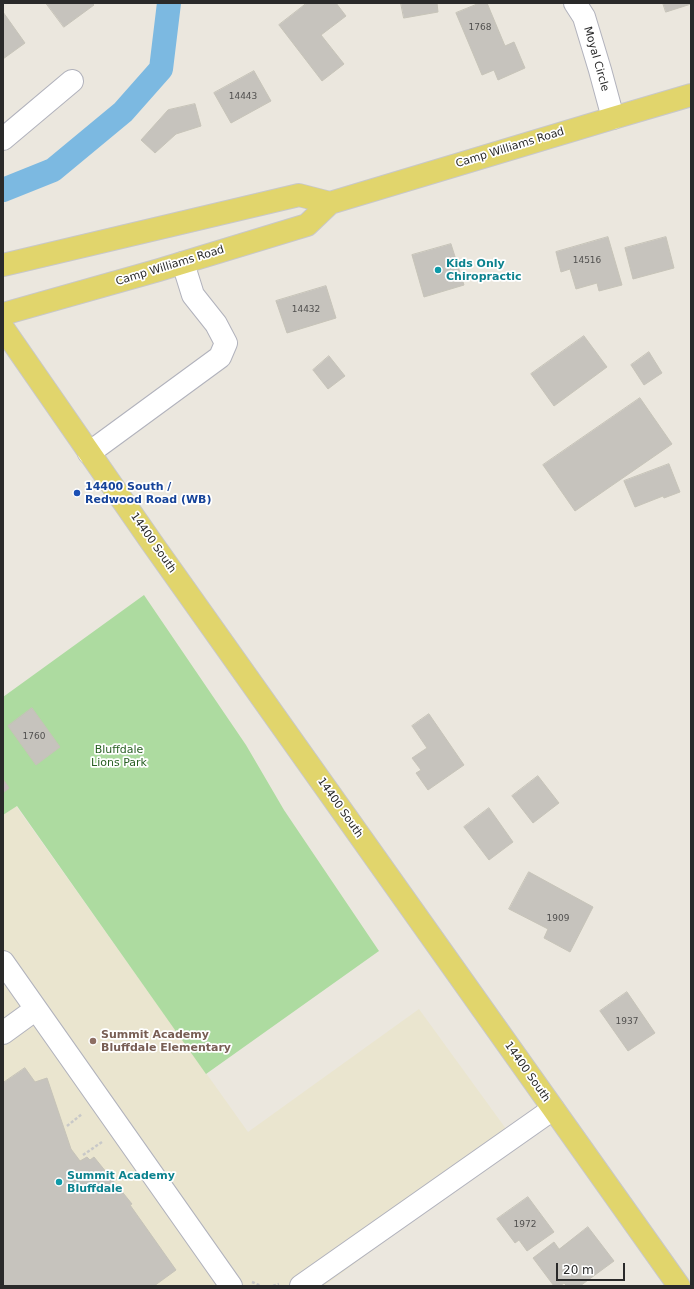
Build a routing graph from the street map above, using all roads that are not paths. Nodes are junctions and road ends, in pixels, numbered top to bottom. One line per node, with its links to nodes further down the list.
1 (575, 3): 4 (street, Moyal Circle)
2 (72, 81): 5 (street)
3 (691, 95): 4 (main road, Camp Williams Road)
4 (613, 118): 6 (main road, Camp Williams Road)
5 (3, 139)
6 (330, 203): 7 (main road, Camp Williams Road); 8 (main road)
7 (184, 263): 9 (main road, Camp Williams Road); 11 (street)
8 (3, 265)
9 (3, 314)
10 (3, 328): 11 (main road, 14400 South)
11 (90, 453): 15 (main road, 14400 South)
12 (3, 962): 13 (street)
13 (36, 1009): 14 (street); 16 (street)
14 (3, 1033)
15 (553, 1109): 17 (street); 18 (main road, 14400 South)
16 (241, 1284)
17 (301, 1286)
18 (679, 1286)

